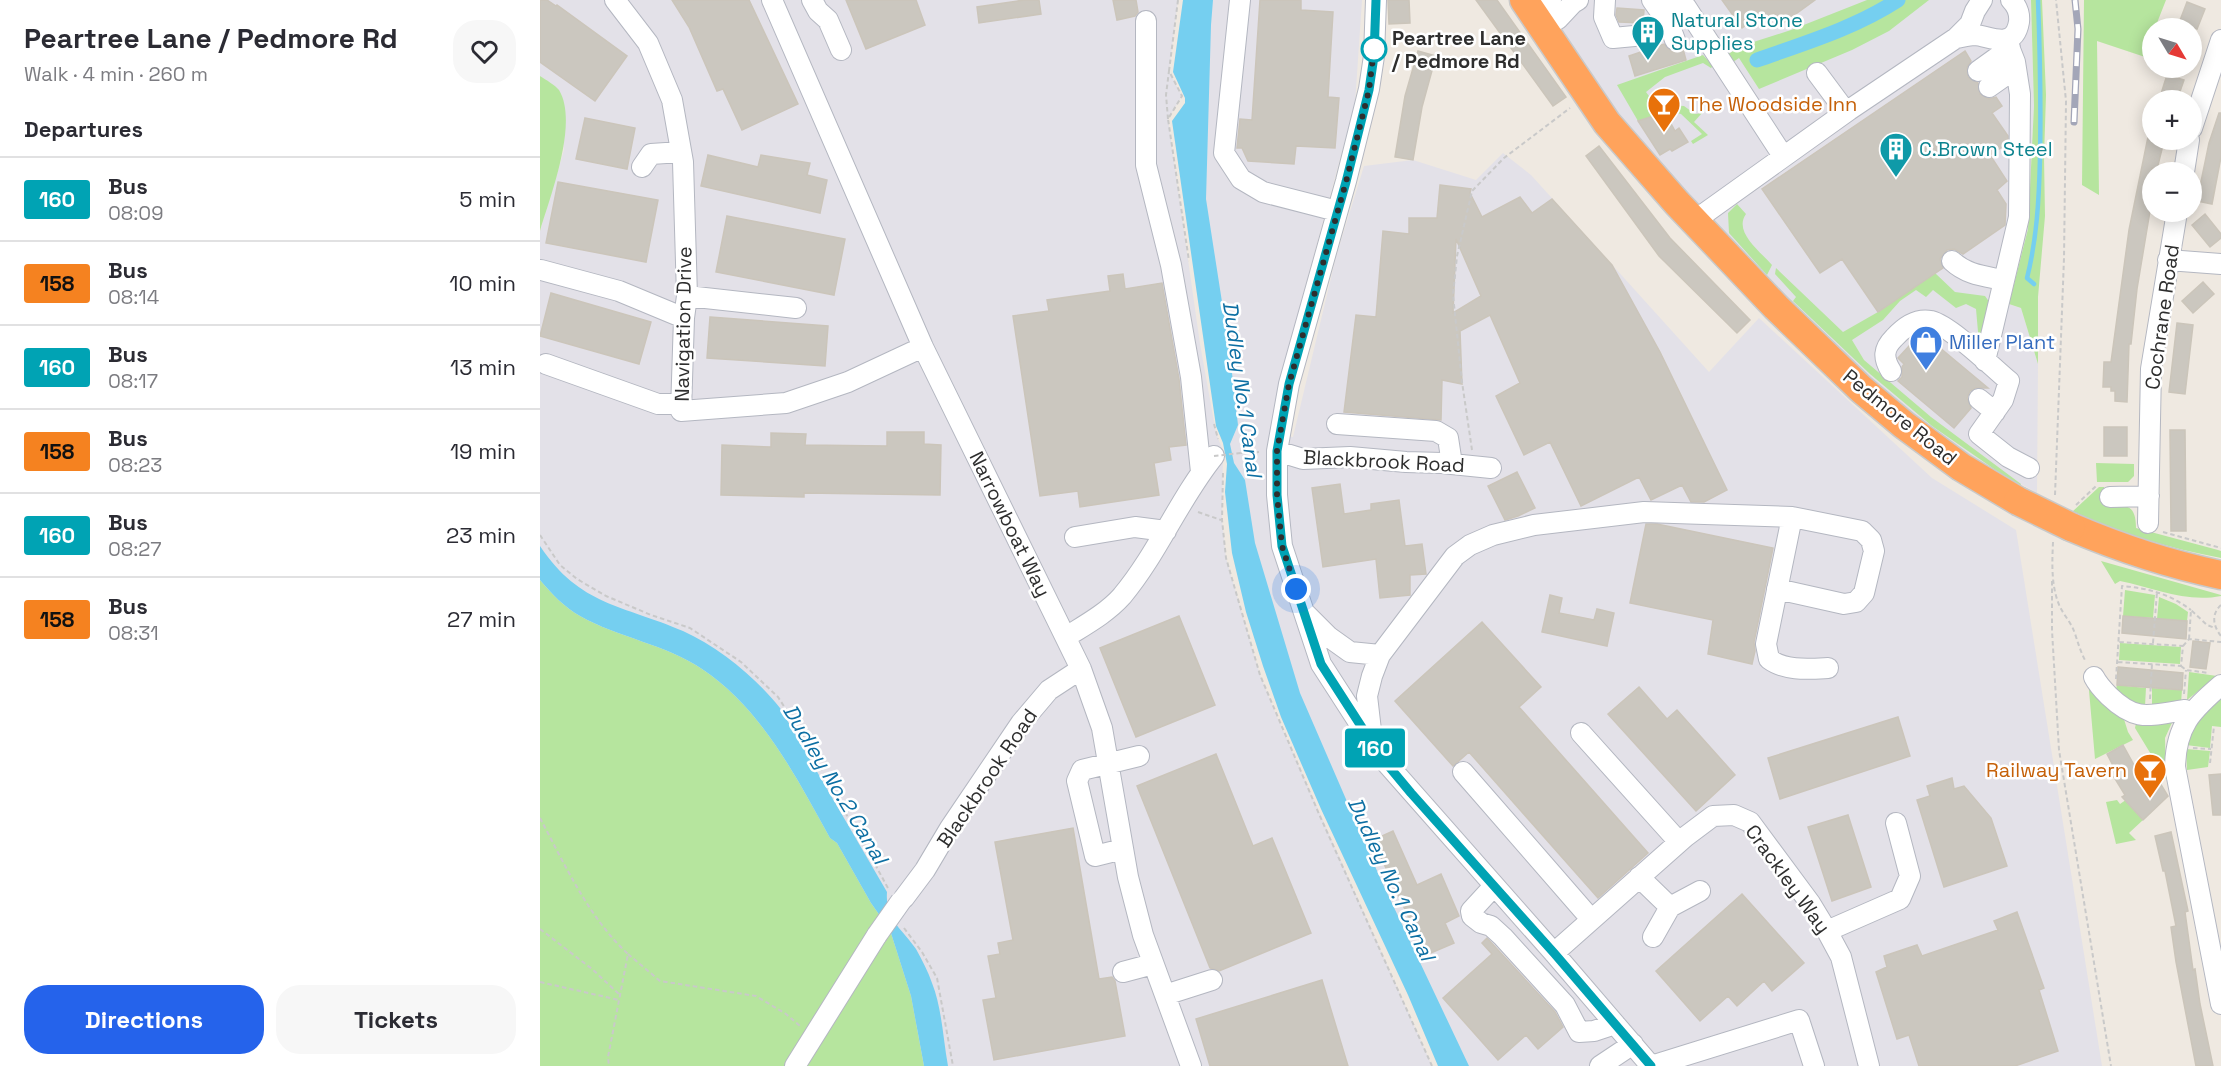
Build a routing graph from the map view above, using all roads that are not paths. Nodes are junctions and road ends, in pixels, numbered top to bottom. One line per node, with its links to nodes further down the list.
1 (615, 0): 24 (street, Navigation Drive)
2 (772, 0): 44 (street, Narrowboat Way)
3 (812, 0): 18 (street)
4 (1240, 0): 31 (street)
5 (1376, 0): 31 (street)
6 (1605, 0): 13 (street)
7 (1652, 0): 15 (street)
8 (1982, 0): 14 (street)
9 (2011, 0): 17 (street)
10 (1676, 1): 25 (street)
11 (1549, 7): 32 (highway, Pedmore Road)
12 (1146, 21): 57 (street)
13 (1645, 35)
14 (1956, 38): 17 (street); 22 (street)
15 (1676, 40)
16 (2221, 40): 21 (street)
17 (2008, 43): 19 (street); 19 (street)
18 (841, 50)
19 (2016, 68): 27 (street)
20 (1817, 73): 22 (street)
21 (2202, 98)
22 (1852, 113): 25 (street); 28 (street)
23 (2004, 145): 27 (street)
24 (681, 152): 26 (street); 41 (street, Navigation Drive)
25 (1783, 156): 28 (street)
26 (642, 167)
27 (2019, 167): 30 (street)
28 (1766, 169): 32 (street)
29 (2003, 186): 30 (street)
30 (2019, 209): 35 (street)
31 (1337, 211): 52 (street)
32 (1694, 221): 64 (highway, Pedmore Road, bridge)
33 (2175, 222): 36 (street, Cochrane Road)
34 (1997, 231): 35 (street)
35 (2011, 249): 40 (street)
36 (2169, 260): 38 (street); 59 (street, Cochrane Road)
37 (1952, 261): 40 (street)
38 (2221, 264)
39 (541, 270): 43 (street)
40 (2003, 280): 45 (street)
41 (687, 296): 42 (street); 43 (street, Navigation Drive)
42 (796, 308)
43 (684, 318): 49 (street, Navigation Drive)
44 (923, 347): 49 (street, Navigation Drive); 67 (street, Narrowboat Way)
45 (1976, 362): 47 (street); 50 (street)
46 (546, 364): 49 (street)
47 (1891, 371)
48 (1979, 399): 50 (street)
49 (681, 404)
50 (1995, 412): 56 (street)
51 (1337, 424): 54 (street)
52 (1277, 451): 54 (street, Blackbrook Road); 66 (street)
53 (1221, 454): 57 (street)
54 (1458, 465): 55 (street, Blackbrook Road)
55 (1491, 468)
56 (2029, 468)
57 (1201, 471): 62 (street)
58 (2104, 491): 59 (street)
59 (2149, 496): 61 (street, Cochrane Road)
60 (1792, 517): 65 (street); 65 (street); 68 (street)
61 (2153, 527)
62 (1166, 531): 63 (street); 67 (street)
63 (1075, 537)
64 (2221, 575)
65 (1777, 589): 69 (street)
66 (1302, 610): 68 (street); 75 (street)
67 (1066, 637): 70 (street, Narrowboat Way)
68 (1380, 655): 75 (street)
69 (1828, 668)
70 (1081, 669): 77 (street, Narrowboat Way); 99 (street, Blackbrook Road, bridge)
71 (2094, 677): 73 (street)
72 (2221, 685): 73 (street)
73 (2191, 713): 96 (street)
74 (1581, 733): 82 (street)
75 (1372, 742): 85 (street)
76 (1139, 756): 77 (street)
77 (1109, 765): 79 (street, Narrowboat Way); 80 (street)
78 (1463, 772): 88 (street)
79 (1115, 804): 80 (street); 83 (street, Narrowboat Way)
80 (1084, 809): 83 (street)
81 (1896, 823): 89 (street)
82 (1679, 842): 84 (street, Crackley Way); 89 (street, Crackley Way)
83 (1123, 849): 92 (street, Narrowboat Way)
84 (1639, 877): 87 (street); 88 (street, Crackley Way)
85 (1494, 886): 91 (street); 97 (street)
86 (1700, 891): 87 (street)
87 (1670, 907): 90 (street)
88 (1592, 919): 91 (street, Crackley Way)
89 (1827, 931): 104 (street, Crackley Way)
90 (1653, 937)
91 (1554, 953): 97 (street)
92 (1153, 964): 93 (street); 95 (street, Narrowboat Way)
93 (1123, 972)
94 (1212, 980): 95 (street)
95 (1165, 995): 100 (street, Narrowboat Way)
96 (2221, 1004)
97 (1616, 1024): 98 (street)
98 (1632, 1044): 101 (street); 102 (street)
99 (795, 1066)
100 (1191, 1066)
101 (1600, 1066)
102 (1651, 1066): 103 (street)
103 (1814, 1066)
104 (1869, 1066)

